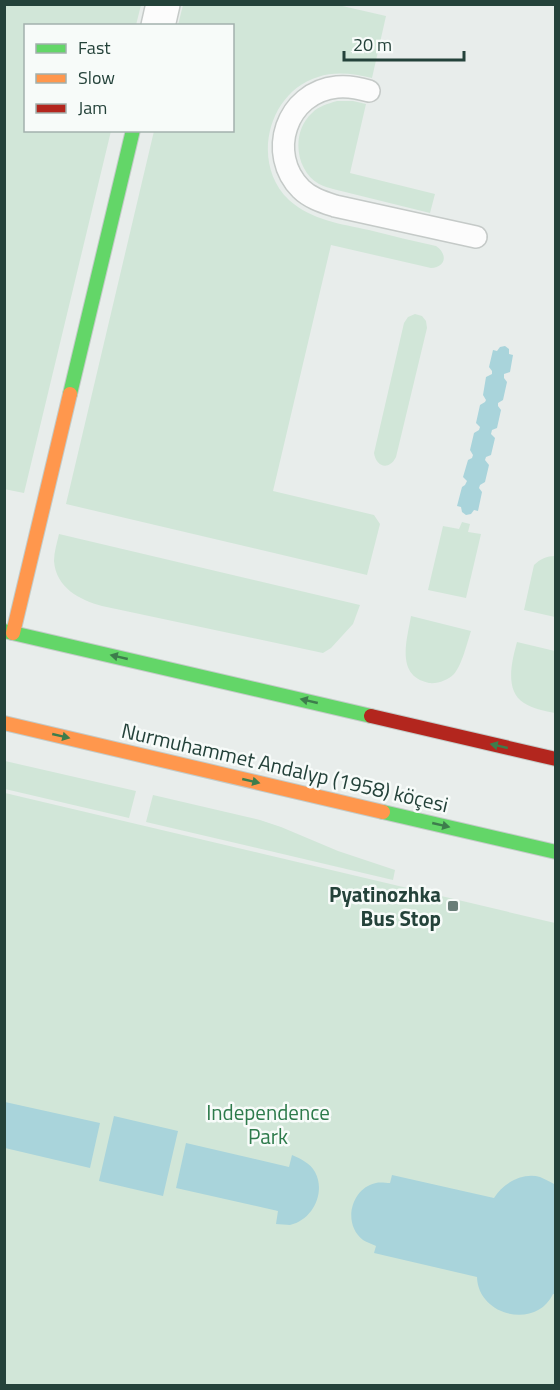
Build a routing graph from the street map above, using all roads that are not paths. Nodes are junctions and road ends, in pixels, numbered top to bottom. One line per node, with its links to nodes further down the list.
1 (163, 4): 2 (street)
2 (158, 24)
3 (369, 91): 5 (lane)
4 (133, 132): 6 (main road)
5 (476, 237)
6 (9, 632): 8 (main road, one-way to 6)
7 (4, 723): 9 (main road, Nurmuhammet Andalyp (1958) köçesi, one-way to 9)
8 (555, 759)
9 (555, 852)

